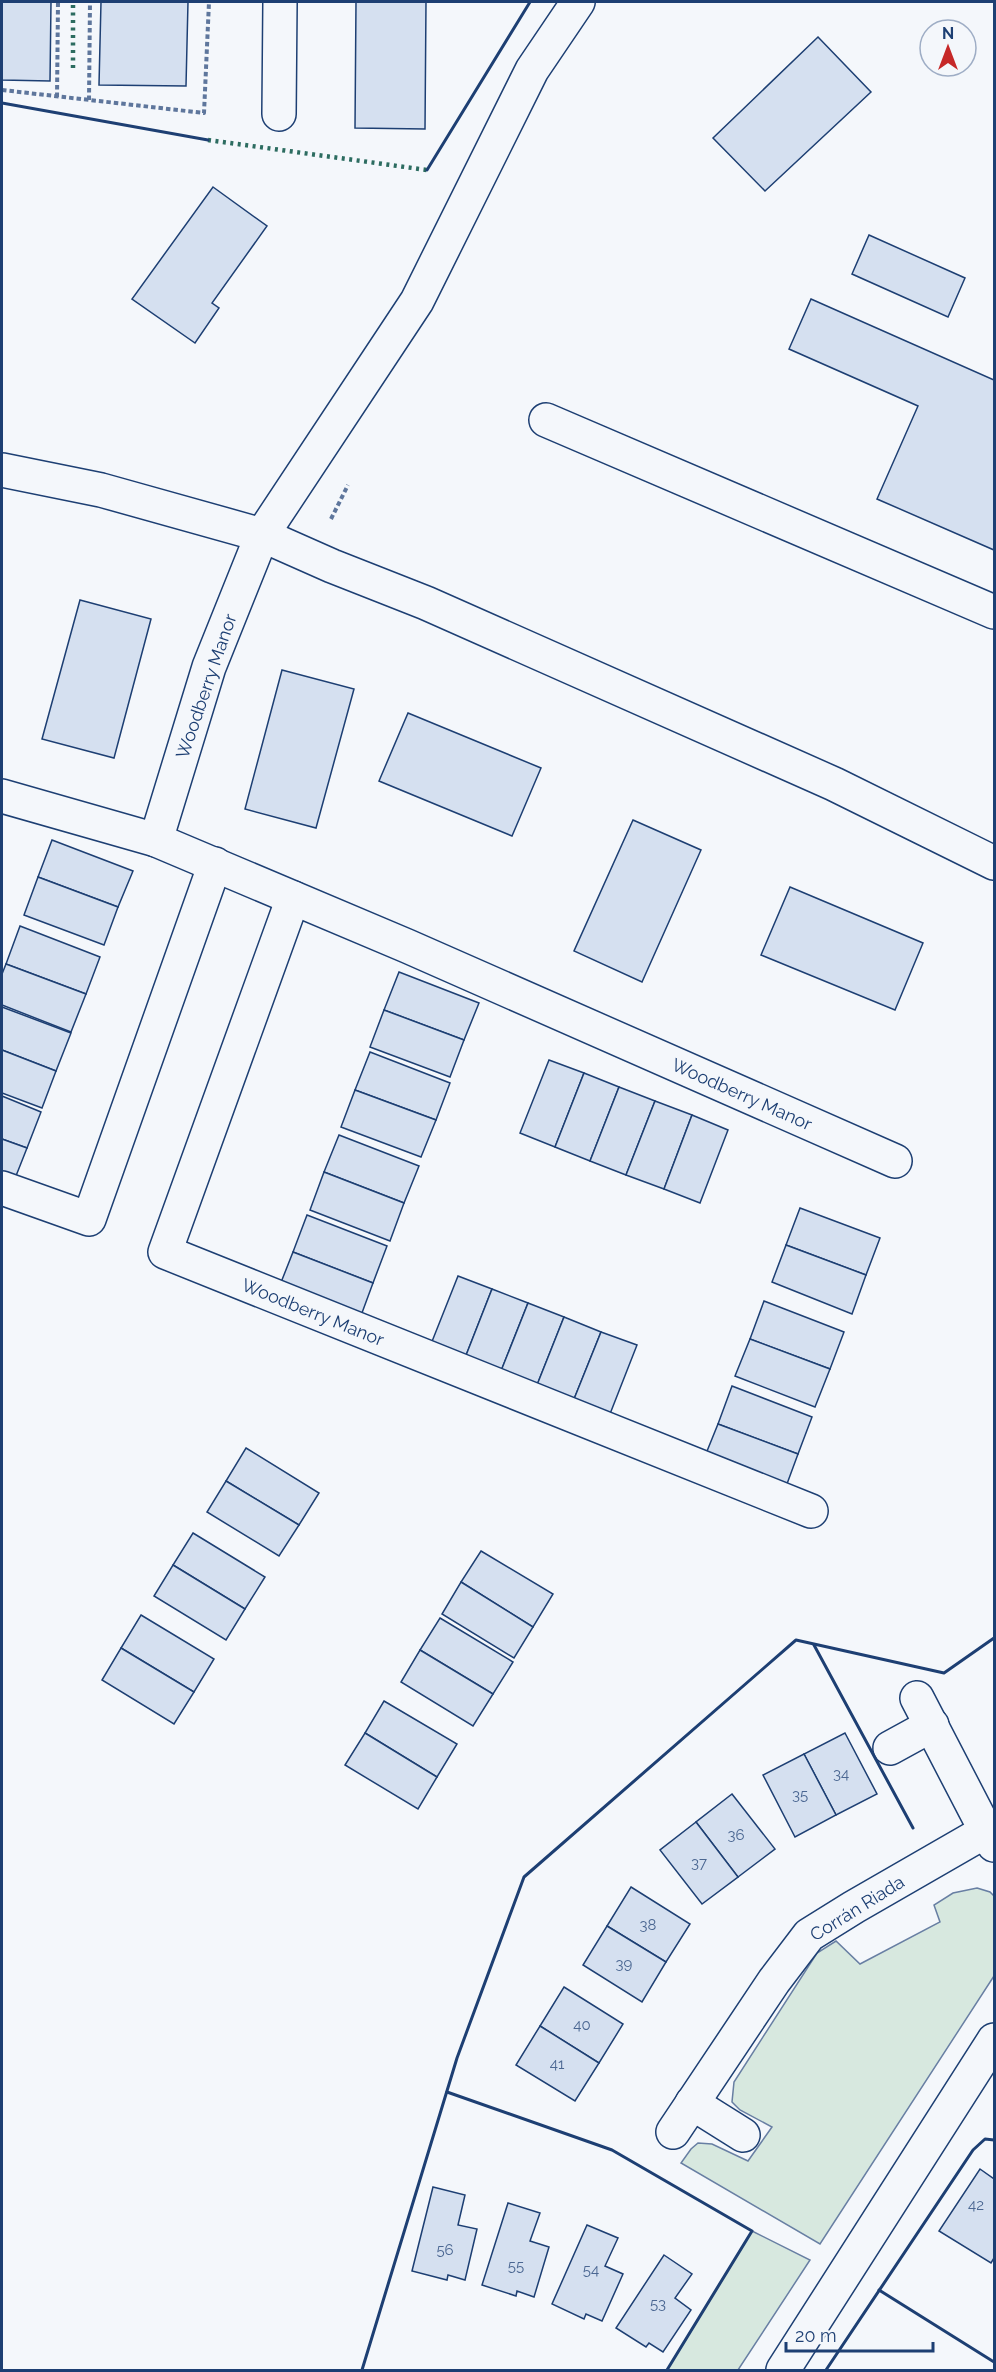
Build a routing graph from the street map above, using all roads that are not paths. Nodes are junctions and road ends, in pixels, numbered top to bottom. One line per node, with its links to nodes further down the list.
1 (280, 2): 3 (street)
2 (578, 2): 6 (street, Woodberry Manor)
3 (279, 114)
4 (546, 420): 7 (street)
5 (2, 470): 6 (street)
6 (262, 535): 9 (street, Woodberry Manor); 10 (street)
7 (994, 612)
8 (2, 796): 9 (street, Woodberry Manor)
9 (156, 840): 11 (street, Woodberry Manor)
10 (994, 863)
11 (215, 864): 12 (street, Woodberry Manor); 14 (street)
12 (293, 898): 13 (street, Woodberry Manor); 15 (street, Woodberry Manor)
13 (895, 1161)
14 (2, 1188)
15 (811, 1511)
16 (890, 1748): 17 (street, Corrán Riada)
17 (990, 1838): 20 (street, Corrán Riada)
18 (994, 2040): 19 (street)
19 (984, 2079): 23 (street)
20 (692, 2103): 21 (street, Corrán Riada); 22 (street)
21 (673, 2132)
22 (743, 2135)
23 (783, 2370)

